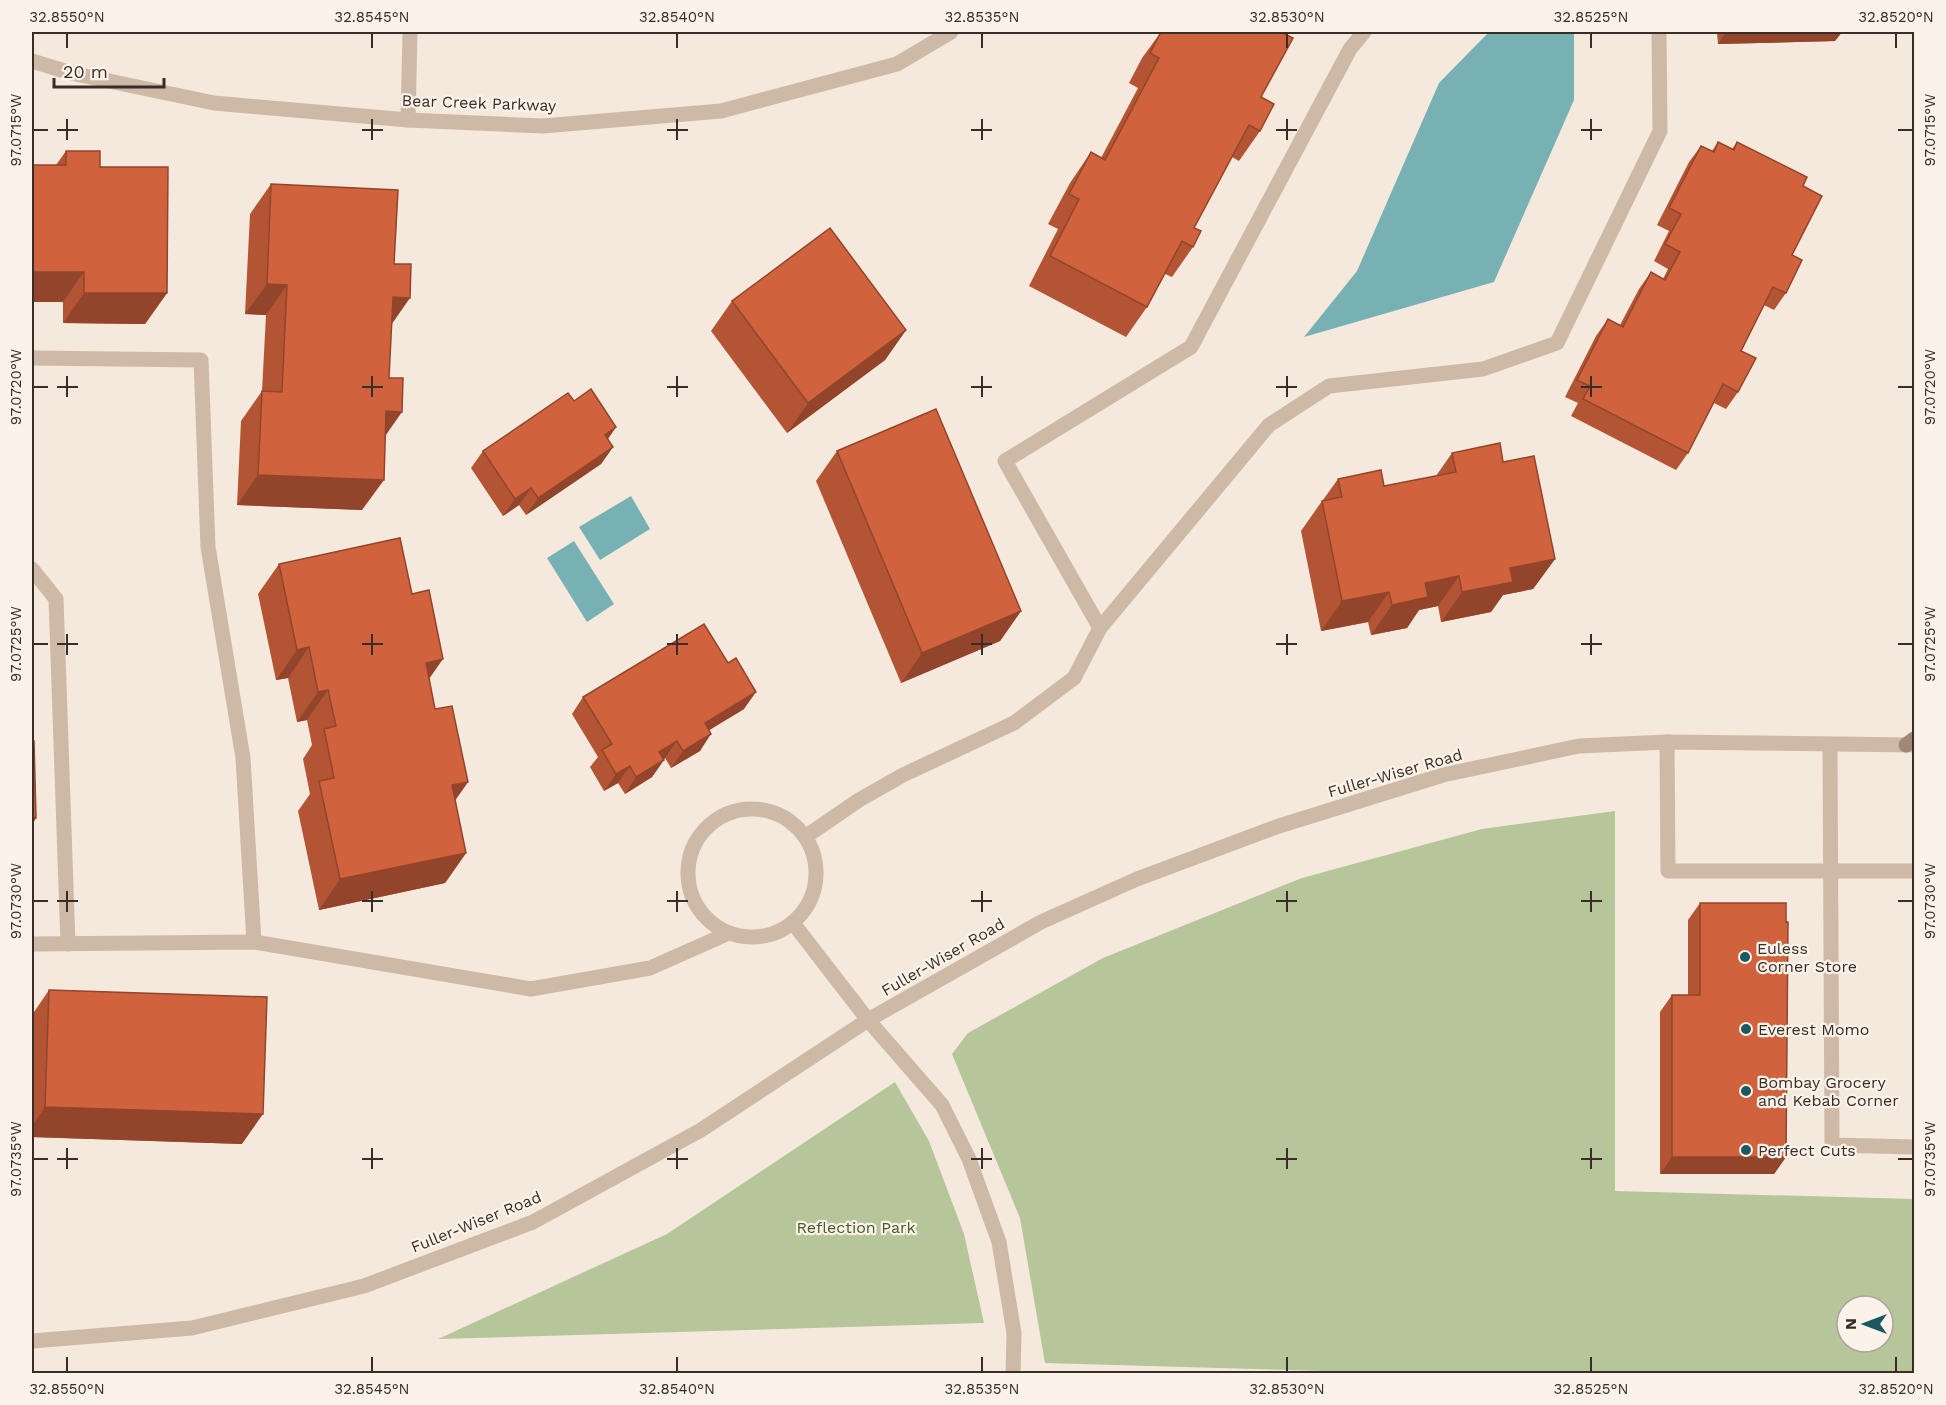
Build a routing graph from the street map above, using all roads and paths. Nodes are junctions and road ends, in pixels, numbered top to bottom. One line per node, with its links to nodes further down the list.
1 (410, 32): 6 (street)
2 (951, 32): 6 (street, Bear Creek Parkway)
3 (1364, 32): 9 (street)
4 (1659, 32): 9 (street)
5 (32, 61): 6 (street, Bear Creek Parkway)
6 (408, 120)
7 (32, 358): 18 (street)
8 (32, 568): 20 (street)
9 (1100, 628): 13 (street)
10 (1667, 742): 12 (street, Fuller-Wiser Road); 14 (street); 21 (street, Fuller-Wiser Road)
11 (1912, 743): 12 (street, Fuller-Wiser Road)
12 (1830, 746): 14 (street)
13 (805, 837): 16 (street); 17 (street)
14 (1830, 870): 15 (street); 22 (street)
15 (1914, 871)
16 (793, 923): 17 (street); 21 (street)
17 (729, 933): 18 (street)
18 (254, 942): 20 (street)
19 (32, 944): 20 (street)
20 (68, 944)
21 (868, 1020): 23 (street, Fuller-Wiser Road); 24 (street)
22 (1914, 1147)
23 (32, 1341)
24 (1013, 1374)

